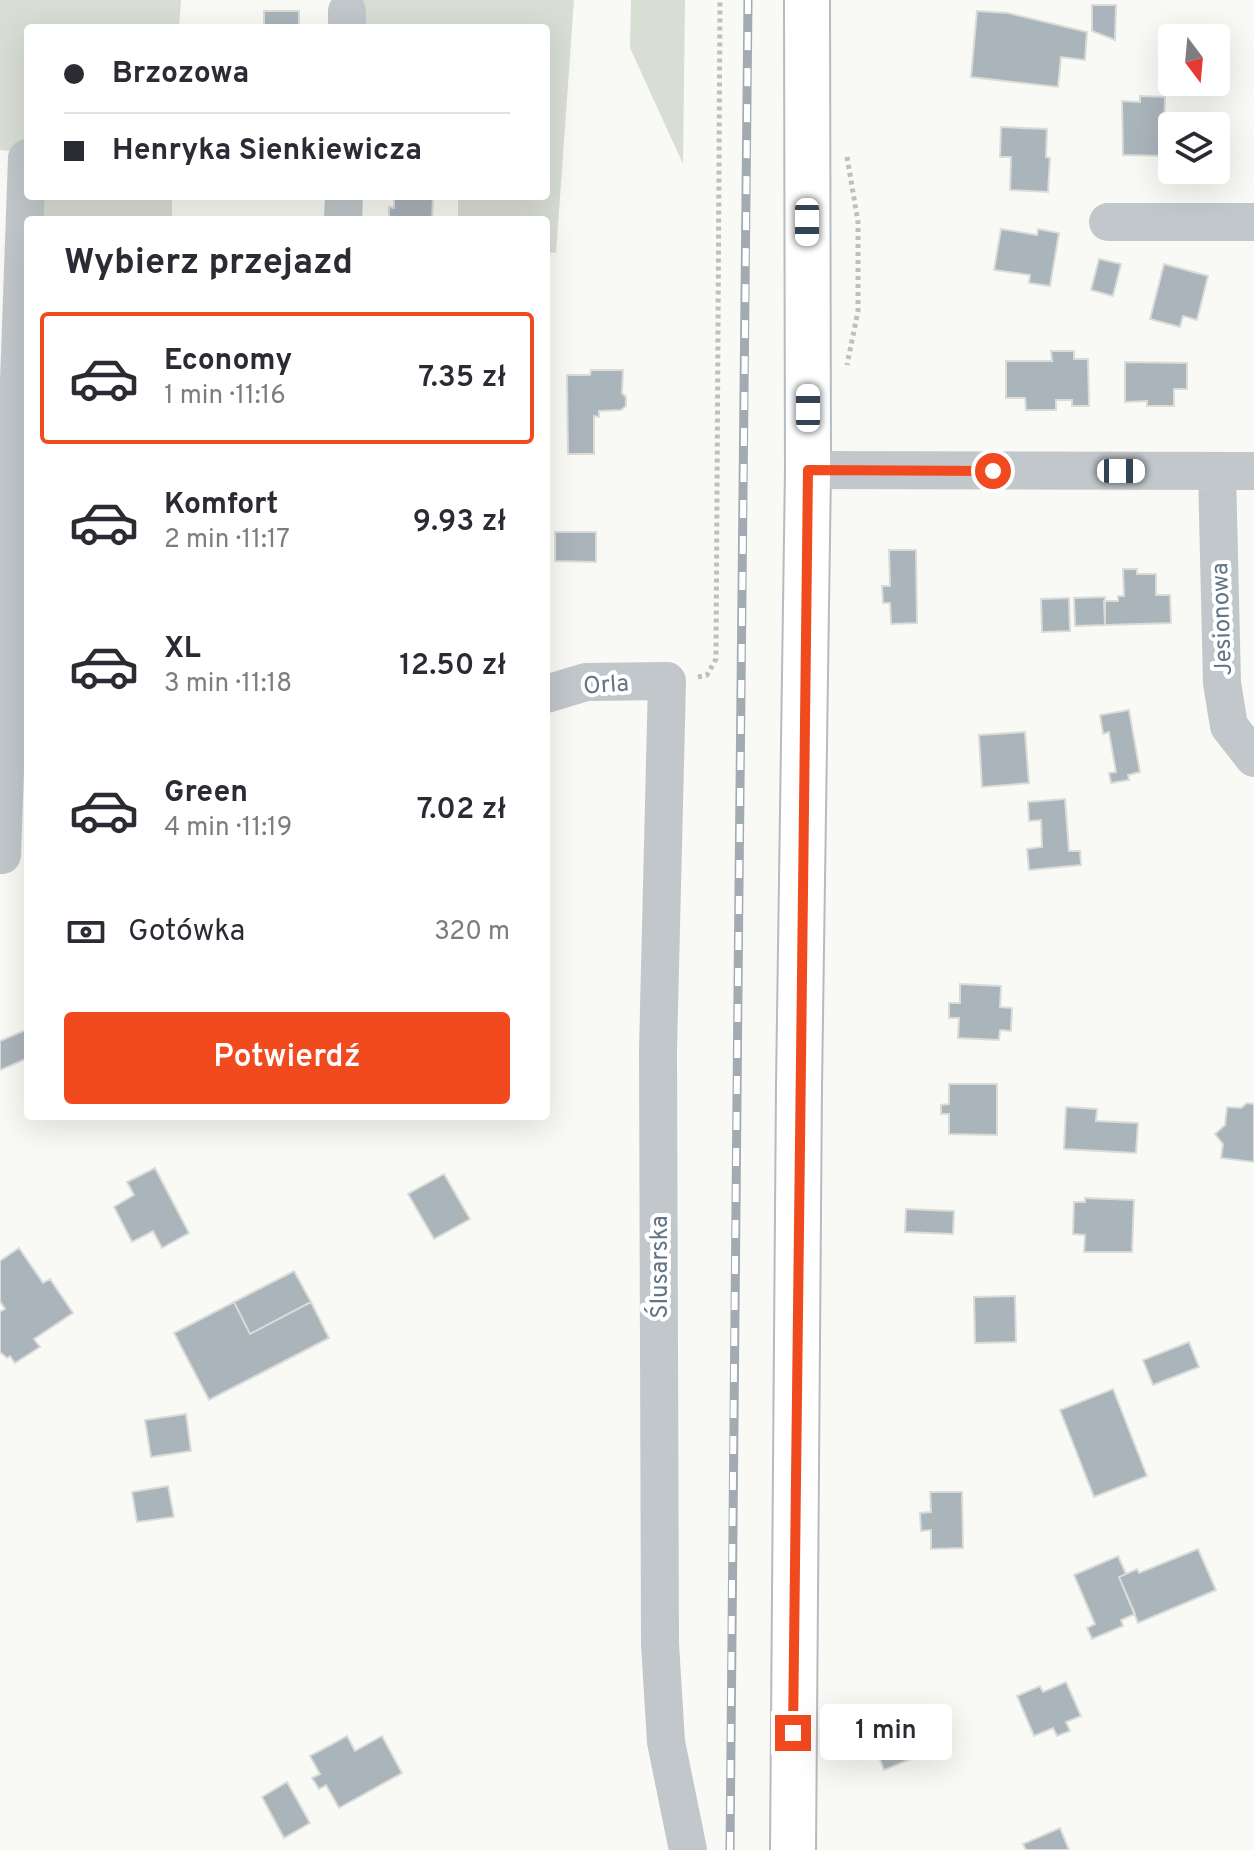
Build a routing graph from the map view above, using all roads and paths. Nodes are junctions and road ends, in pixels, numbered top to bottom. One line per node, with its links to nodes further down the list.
1 (720, 0): 11 (path)
2 (807, 0): 8 (main road)
3 (847, 155): 7 (path)
4 (1108, 222): 5 (street)
5 (1254, 222)
6 (24, 280): 14 (street)
7 (845, 380)
8 (808, 470): 9 (street); 16 (main road)
9 (1217, 471): 10 (street); 13 (street, Jesionowa)
10 (1254, 471)
11 (667, 681): 12 (street, Orla); 15 (street, Ślusarska)
12 (550, 693)
13 (1254, 758)
14 (10, 852)
15 (688, 1850)
16 (793, 1850)

